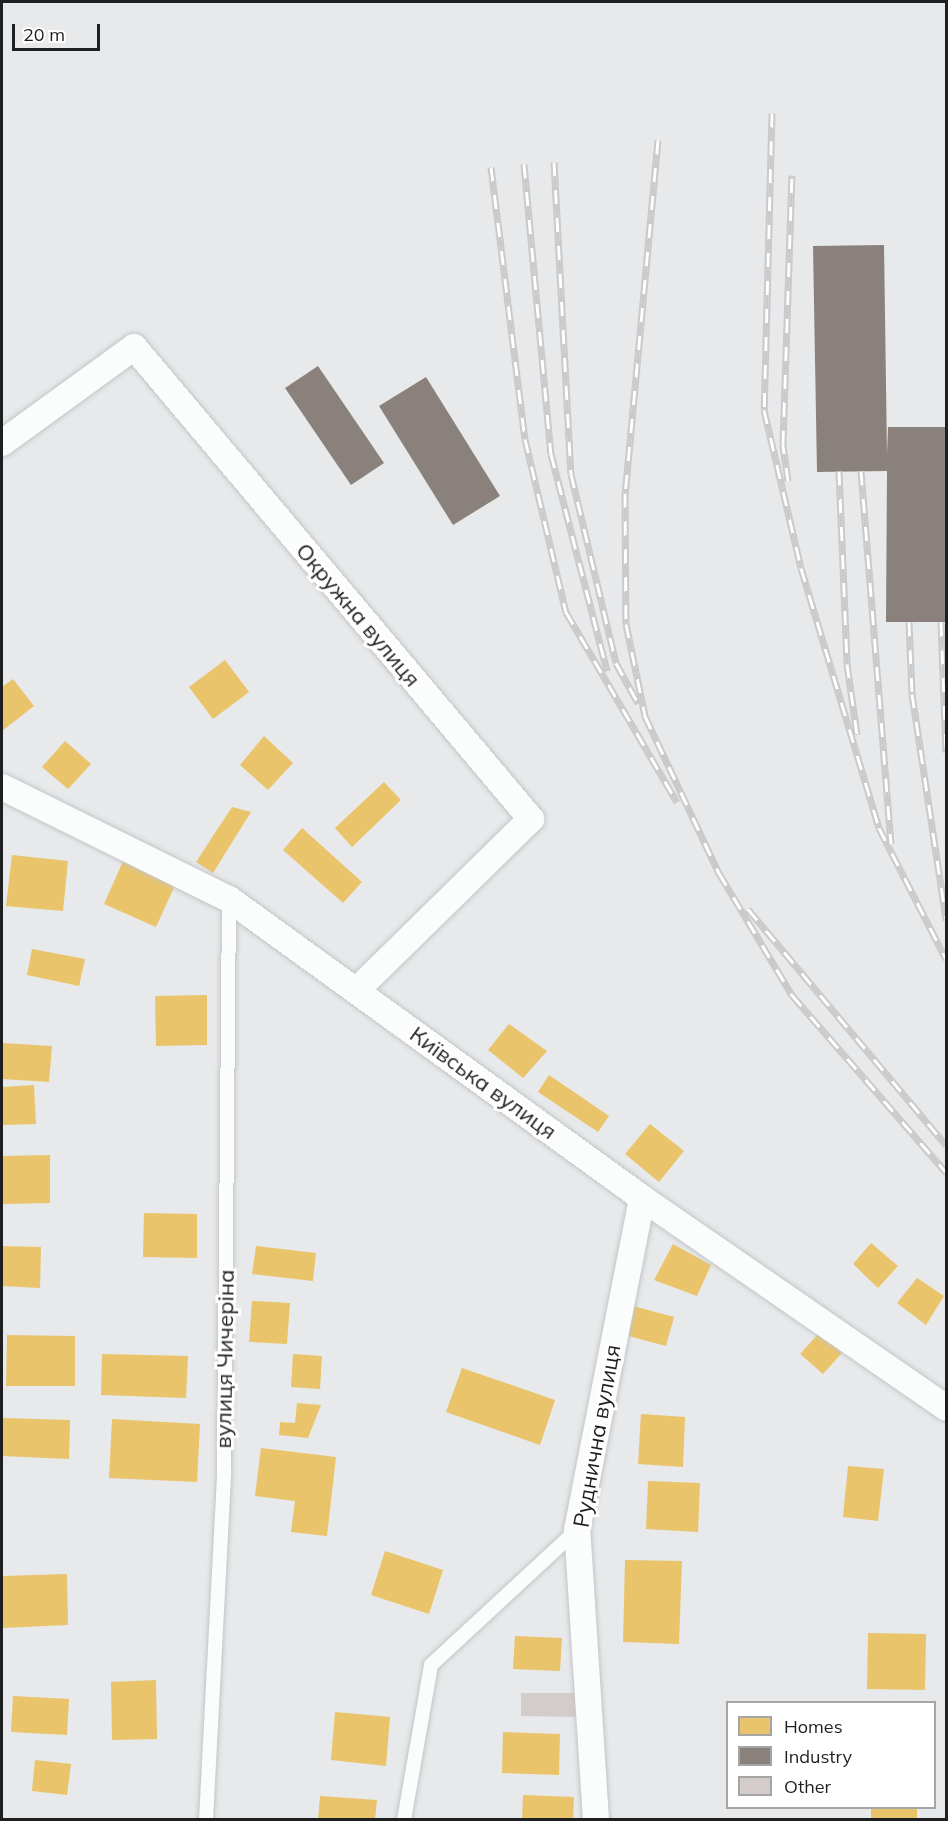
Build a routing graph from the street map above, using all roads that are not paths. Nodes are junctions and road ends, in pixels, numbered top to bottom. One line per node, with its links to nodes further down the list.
1 (2, 443): 4 (street, Окружна вулиця)
2 (2, 787): 3 (street, Київська вулиця)
3 (229, 899): 4 (street, Київська вулиця); 8 (lane, вулиця Чичеріна)
4 (356, 991): 5 (street, Київська вулиця)
5 (642, 1198): 6 (street, Київська вулиця); 7 (street, Руднична вулиця)
6 (946, 1408)
7 (577, 1530): 9 (lane); 10 (street, Руднична вулиця)
8 (206, 1820)
9 (404, 1820)
10 (596, 1820)

